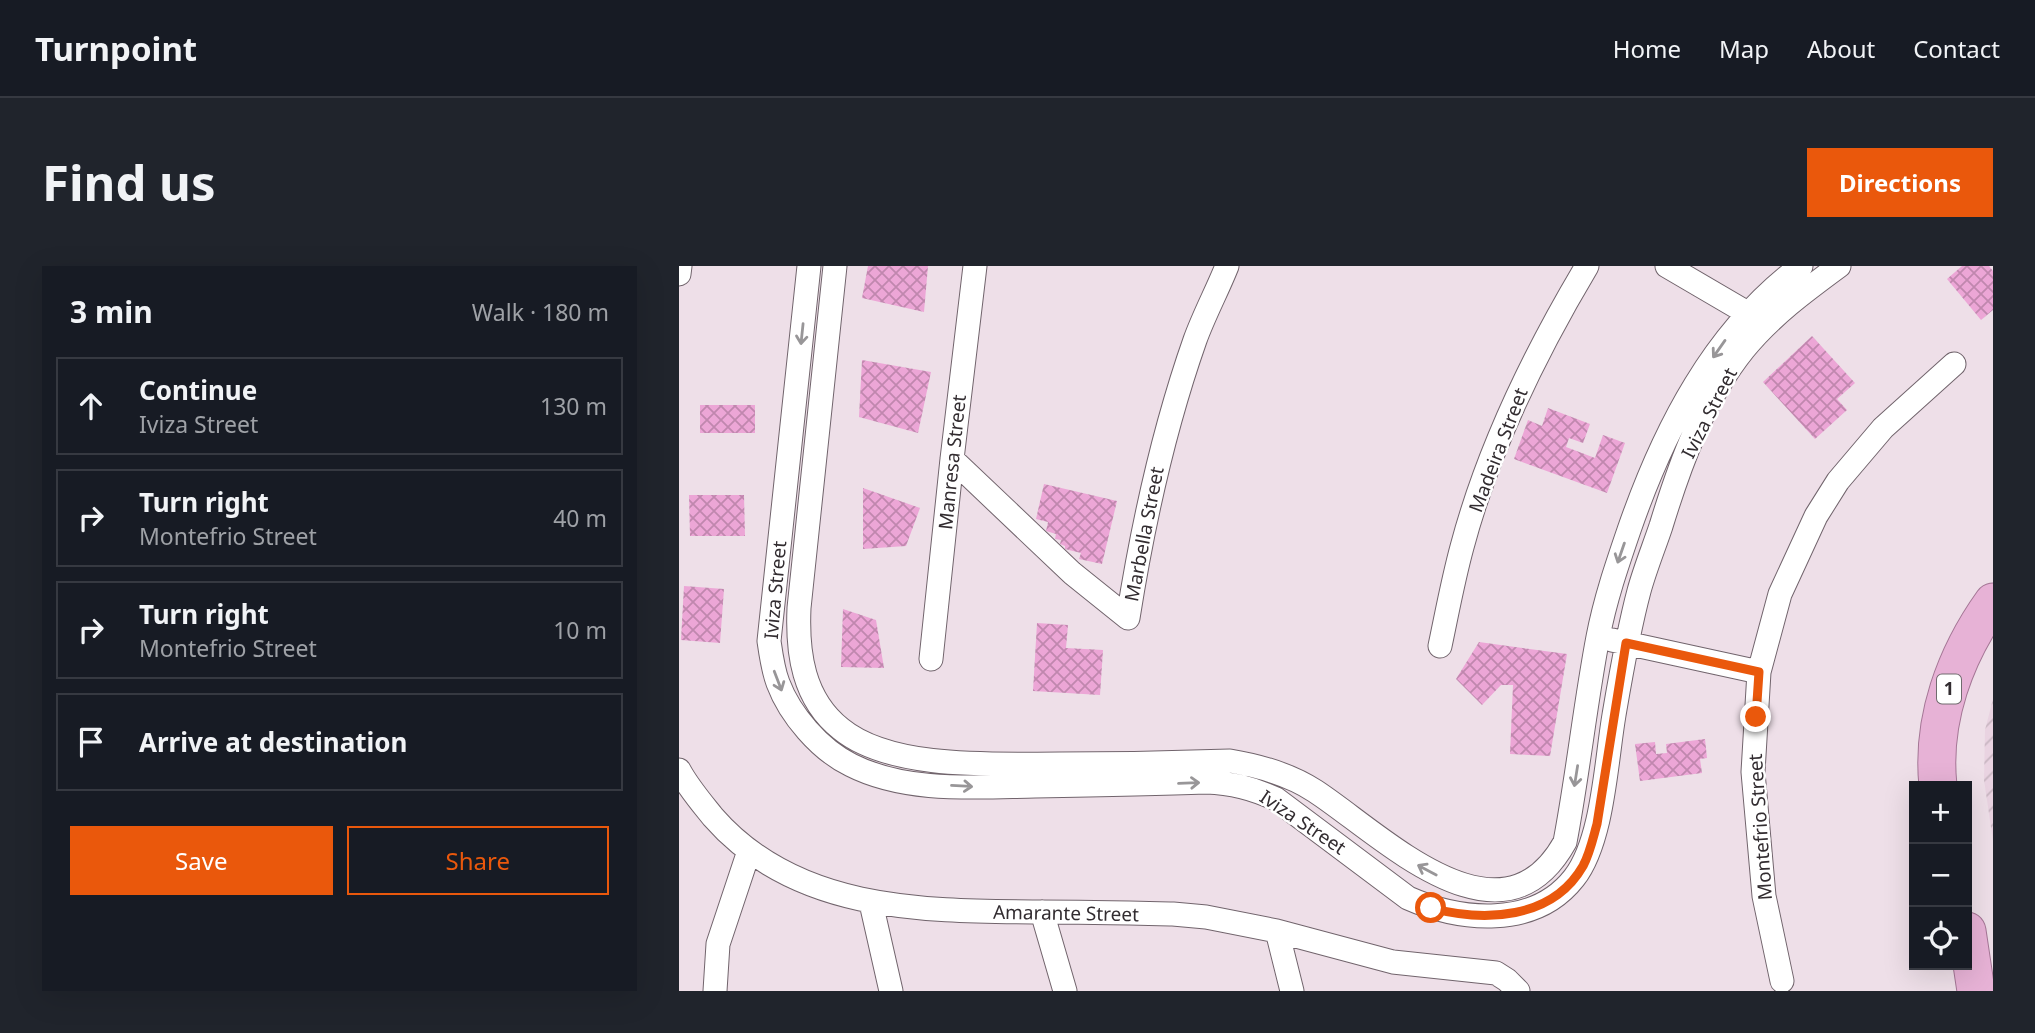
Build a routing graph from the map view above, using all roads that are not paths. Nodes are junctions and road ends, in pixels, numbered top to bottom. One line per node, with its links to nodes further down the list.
1 (680, 266): 10 (street)
2 (810, 266): 16 (street, Iviza Street, one-way to 16)
3 (835, 266): 15 (street, Iviza Street, one-way to 3)
4 (975, 266): 13 (street, Manresa Street)
5 (1227, 266): 13 (street, Marbella Street)
6 (1587, 266): 17 (street, Madeira Street)
7 (1667, 266): 11 (street)
8 (1801, 266): 11 (street, Iviza Street)
9 (1839, 266): 11 (street, Iviza Street)
10 (679, 274)
11 (1757, 319): 15 (street, Iviza Street, one-way to 15); 16 (street, Iviza Street)
12 (1954, 364): 19 (street, Montefrio Street)
13 (952, 459): 18 (street, Manresa Street)
14 (1993, 602): 21 (highway, 1)
15 (1598, 637): 16 (street)
16 (1626, 643): 19 (street)
17 (1440, 646)
18 (931, 659)
19 (1759, 672): 27 (street, Montefrio Street)
20 (681, 779): 22 (street, Amarante Street)
21 (1938, 781)
22 (749, 851): 23 (street, Amarante Street); 28 (street)
23 (871, 903): 24 (street, Amarante Street); 29 (street)
24 (1042, 912): 25 (street, Amarante Street); 30 (street)
25 (1277, 931): 31 (street); 32 (street, Amarante Street)
26 (1972, 964): 33 (highway)
27 (1781, 981)
28 (715, 991)
29 (891, 991)
30 (1065, 991)
31 (1292, 991)
32 (1518, 991)
33 (1976, 991)

